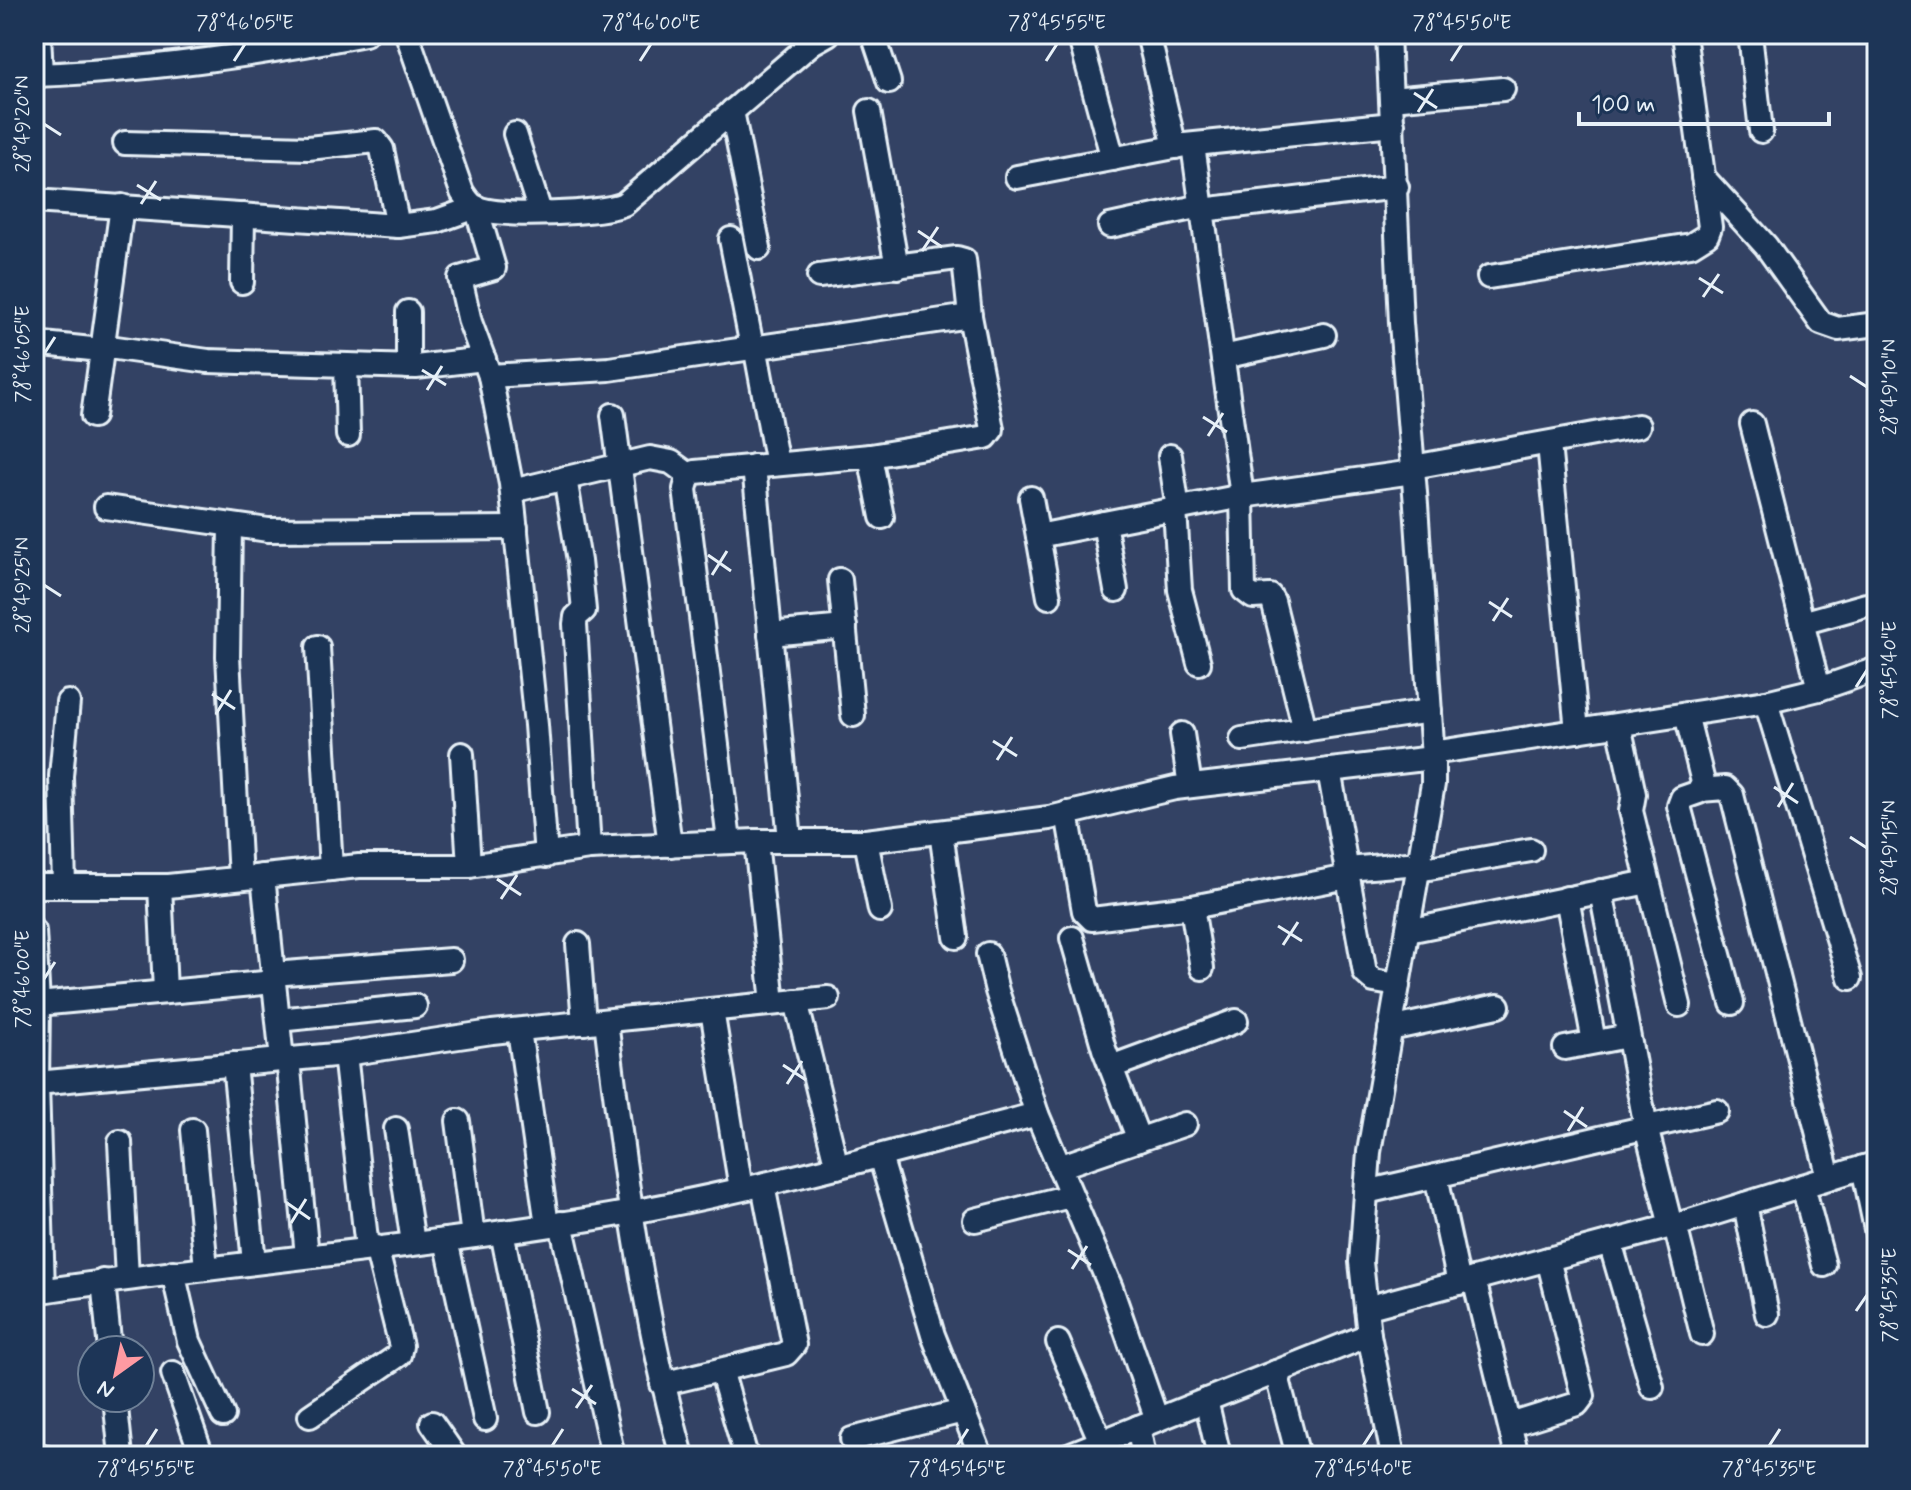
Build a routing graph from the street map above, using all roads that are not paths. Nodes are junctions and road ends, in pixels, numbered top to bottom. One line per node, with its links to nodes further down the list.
1 (39, 34): 11 (street)
2 (365, 34): 11 (street)
3 (407, 34): 28 (street)
4 (828, 34): 15 (street)
5 (873, 34): 12 (street)
6 (1079, 34): 22 (street)
7 (1148, 34): 21 (street)
8 (1388, 34): 14 (street)
9 (1684, 34): 24 (street)
10 (1750, 34): 18 (street)
11 (38, 75)
12 (889, 82)
13 (1503, 89): 14 (street)
14 (1391, 99): 17 (street)
15 (732, 111): 30 (street); 35 (street)
16 (869, 111): 36 (street)
17 (1393, 124): 21 (street); 25 (street)
18 (1761, 131)
19 (515, 134): 30 (street)
20 (125, 143): 32 (street)
21 (1184, 146): 22 (street); 29 (street)
22 (1113, 159): 23 (street)
23 (1017, 177)
24 (1703, 177): 38 (street); 42 (street)
25 (1397, 187): 29 (street); 62 (street)
26 (34, 201): 27 (street)
27 (122, 206): 31 (street); 46 (street)
28 (476, 207): 30 (street); 32 (street); 50 (street)
29 (1202, 208): 33 (street); 47 (street)
30 (540, 212)
31 (243, 215): 32 (street); 39 (street)
32 (398, 226)
33 (1110, 226)
34 (731, 239): 45 (street)
35 (759, 248)
36 (897, 267): 37 (street); 41 (street)
37 (819, 276)
38 (1489, 277)
39 (242, 282)
40 (408, 312): 49 (street)
41 (970, 316): 45 (street); 57 (street)
42 (1877, 324)
43 (1324, 335): 47 (street)
44 (34, 343): 46 (street)
45 (753, 347): 50 (street); 60 (street)
46 (102, 348): 48 (street); 52 (street)
47 (1223, 357): 66 (street)
48 (346, 365): 49 (street); 55 (street)
49 (408, 367): 50 (street)
50 (487, 367): 65 (street)
51 (613, 415): 59 (street)
52 (93, 416)
53 (1752, 424): 79 (street)
54 (1638, 426): 56 (street)
55 (348, 435)
56 (1549, 444): 62 (street); 93 (street)
57 (870, 456): 60 (street); 70 (street)
58 (1170, 456): 69 (street)
59 (621, 464): 63 (street); 64 (street); 107 (street)
60 (777, 464): 61 (street)
61 (754, 466): 63 (street); 81 (street)
62 (1413, 470): 66 (street); 88 (street)
63 (689, 475): 104 (street)
64 (565, 478): 65 (street); 108 (street)
65 (512, 491): 73 (street)
66 (1242, 496): 69 (street); 92 (street)
67 (1031, 498): 74 (street)
68 (106, 507): 72 (street)
69 (1177, 509): 71 (street); 83 (street)
70 (882, 517)
71 (1104, 523): 74 (street); 76 (street)
72 (230, 525): 73 (street); 116 (street)
73 (516, 528): 110 (street)
74 (1038, 536): 77 (street)
75 (840, 580): 80 (street)
76 (1116, 590)
77 (1049, 597)
78 (1866, 605): 79 (street)
79 (1802, 623): 85 (street)
80 (845, 627): 81 (street); 90 (street)
81 (770, 634): 103 (street)
82 (318, 647): 113 (street)
83 (1199, 663)
84 (1876, 671): 85 (street)
85 (1819, 689): 87 (street)
86 (68, 702): 119 (street)
87 (1766, 702): 89 (street); 134 (street)
88 (1430, 711): 92 (street); 97 (street)
89 (1686, 714): 91 (street); 100 (street)
90 (853, 715)
91 (1619, 725): 93 (street); 117 (street)
92 (1305, 730): 95 (street)
93 (1577, 731): 97 (street)
94 (1182, 734): 99 (street)
95 (1242, 739)
96 (462, 754): 111 (street)
97 (1433, 755): 98 (street); 112 (street)
98 (1329, 770): 99 (street); 114 (street)
99 (1190, 786): 101 (street)
100 (1700, 790): 139 (street); 172 (street)
101 (1067, 813): 102 (street); 123 (street)
102 (941, 832): 106 (street); 127 (street)
103 (790, 840): 105 (street); 106 (street)
104 (729, 841): 105 (street); 107 (street)
105 (756, 841): 138 (street)
106 (866, 841): 124 (street)
107 (670, 845): 108 (street)
108 (589, 848): 110 (street)
109 (1531, 850): 112 (street)
110 (546, 856): 111 (street)
111 (469, 866): 113 (street)
112 (1418, 867): 114 (street); 126 (street)
113 (331, 869): 115 (street)
114 (1348, 873): 123 (street); 135 (street)
115 (263, 876): 116 (street); 133 (street)
116 (240, 878): 120 (street)
117 (1648, 882): 121 (street); 141 (street)
118 (34, 886): 119 (street)
119 (64, 886): 120 (street)
120 (160, 886): 136 (street)
121 (1601, 891): 122 (street); 150 (street)
122 (1567, 898): 126 (street); 151 (street)
123 (1192, 907): 132 (street)
124 (880, 910)
125 (34, 931): 140 (street)
126 (1408, 931): 135 (street)
127 (956, 937)
128 (1072, 938): 156 (street)
129 (578, 944): 147 (street)
130 (988, 954): 159 (street)
131 (451, 960): 133 (street)
132 (1202, 968)
133 (274, 978): 136 (street); 145 (street)
134 (1850, 978)
135 (1398, 985): 148 (street)
136 (165, 991): 140 (street)
137 (828, 998): 138 (street)
138 (785, 1002): 144 (street); 169 (street)
139 (1732, 1003)
140 (38, 1004): 157 (street)
141 (1679, 1005)
142 (415, 1006): 145 (street)
143 (1498, 1006): 148 (street)
144 (712, 1010): 147 (street); 174 (street)
145 (278, 1020): 154 (street)
146 (1236, 1021): 156 (street)
147 (595, 1022): 149 (street); 178 (street)
148 (1390, 1029): 175 (street)
149 (519, 1030): 153 (street); 180 (street)
150 (1628, 1036): 151 (street); 162 (street)
151 (1594, 1042): 152 (street)
152 (1565, 1048)
153 (345, 1054): 154 (street); 188 (street)
154 (285, 1059): 155 (street); 189 (street)
155 (234, 1064): 157 (street); 191 (street)
156 (1111, 1067): 165 (street)
157 (37, 1083): 198 (street)
158 (1717, 1111): 162 (street)
159 (1037, 1114): 167 (street); 170 (street)
160 (458, 1121): 184 (street)
161 (1185, 1124): 165 (street)
162 (1646, 1127): 171 (street); 181 (street)
163 (396, 1129): 187 (street)
164 (193, 1130): 193 (street)
165 (1139, 1140): 170 (street)
166 (120, 1142): 195 (street)
167 (880, 1156): 169 (street); 211 (street)
168 (1870, 1165): 172 (street); 183 (street)
169 (837, 1167): 174 (street)
170 (1059, 1167): 176 (street)
171 (1436, 1176): 175 (street); 197 (street)
172 (1829, 1178): 173 (street)
173 (1803, 1186): 177 (street); 192 (street)
174 (752, 1187): 178 (street); 205 (street)
175 (1366, 1192): 199 (street)
176 (1070, 1196): 179 (street); 218 (street)
177 (1745, 1204): 181 (street); 200 (street)
178 (629, 1212): 180 (street); 208 (street)
179 (975, 1220)
180 (554, 1224): 182 (street); 227 (street)
181 (1673, 1225): 186 (street); 202 (street)
182 (502, 1232): 184 (street); 212 (street)
183 (1877, 1234)
184 (473, 1236): 185 (street)
185 (446, 1240): 187 (street); 216 (street)
186 (1610, 1242): 190 (street); 209 (street)
187 (413, 1243): 188 (street)
188 (372, 1248): 189 (street); 215 (street)
189 (307, 1256): 191 (street)
190 (1548, 1259): 197 (street); 219 (street)
191 (254, 1262): 193 (street)
192 (1824, 1265)
193 (206, 1268): 194 (street)
194 (173, 1272): 195 (street); 214 (street)
195 (127, 1278): 196 (street)
196 (103, 1281): 198 (street); 201 (street)
197 (1466, 1281): 199 (street); 219 (street)
198 (38, 1291)
199 (1366, 1308): 203 (street)
200 (1767, 1314)
201 (108, 1334)
202 (1702, 1334)
203 (1369, 1335): 206 (street); 235 (street)
204 (1058, 1342): 221 (street)
205 (721, 1370): 208 (street); 229 (street)
206 (1276, 1372): 210 (street); 234 (street)
207 (173, 1373): 225 (street)
208 (662, 1384): 228 (street)
209 (1652, 1387)
210 (1206, 1400): 218 (street); 233 (street)
211 (963, 1411): 220 (street); 230 (street)
212 (538, 1412)
213 (117, 1414): 224 (street)
214 (223, 1415)
215 (310, 1416)
216 (485, 1419)
217 (432, 1423): 226 (street)
218 (1148, 1424): 221 (street); 232 (street)
219 (1510, 1425): 236 (street)
220 (852, 1439)
221 (1101, 1442): 231 (street)
222 (34, 1455): 223 (street)
223 (42, 1456)
224 (121, 1456)
225 (202, 1456)
226 (455, 1456)
227 (613, 1456)
228 (682, 1456)
229 (746, 1456)
230 (981, 1456)
231 (1066, 1456)
232 (1144, 1456)
233 (1219, 1456)
234 (1298, 1456)
235 (1393, 1456)
236 (1517, 1456)

